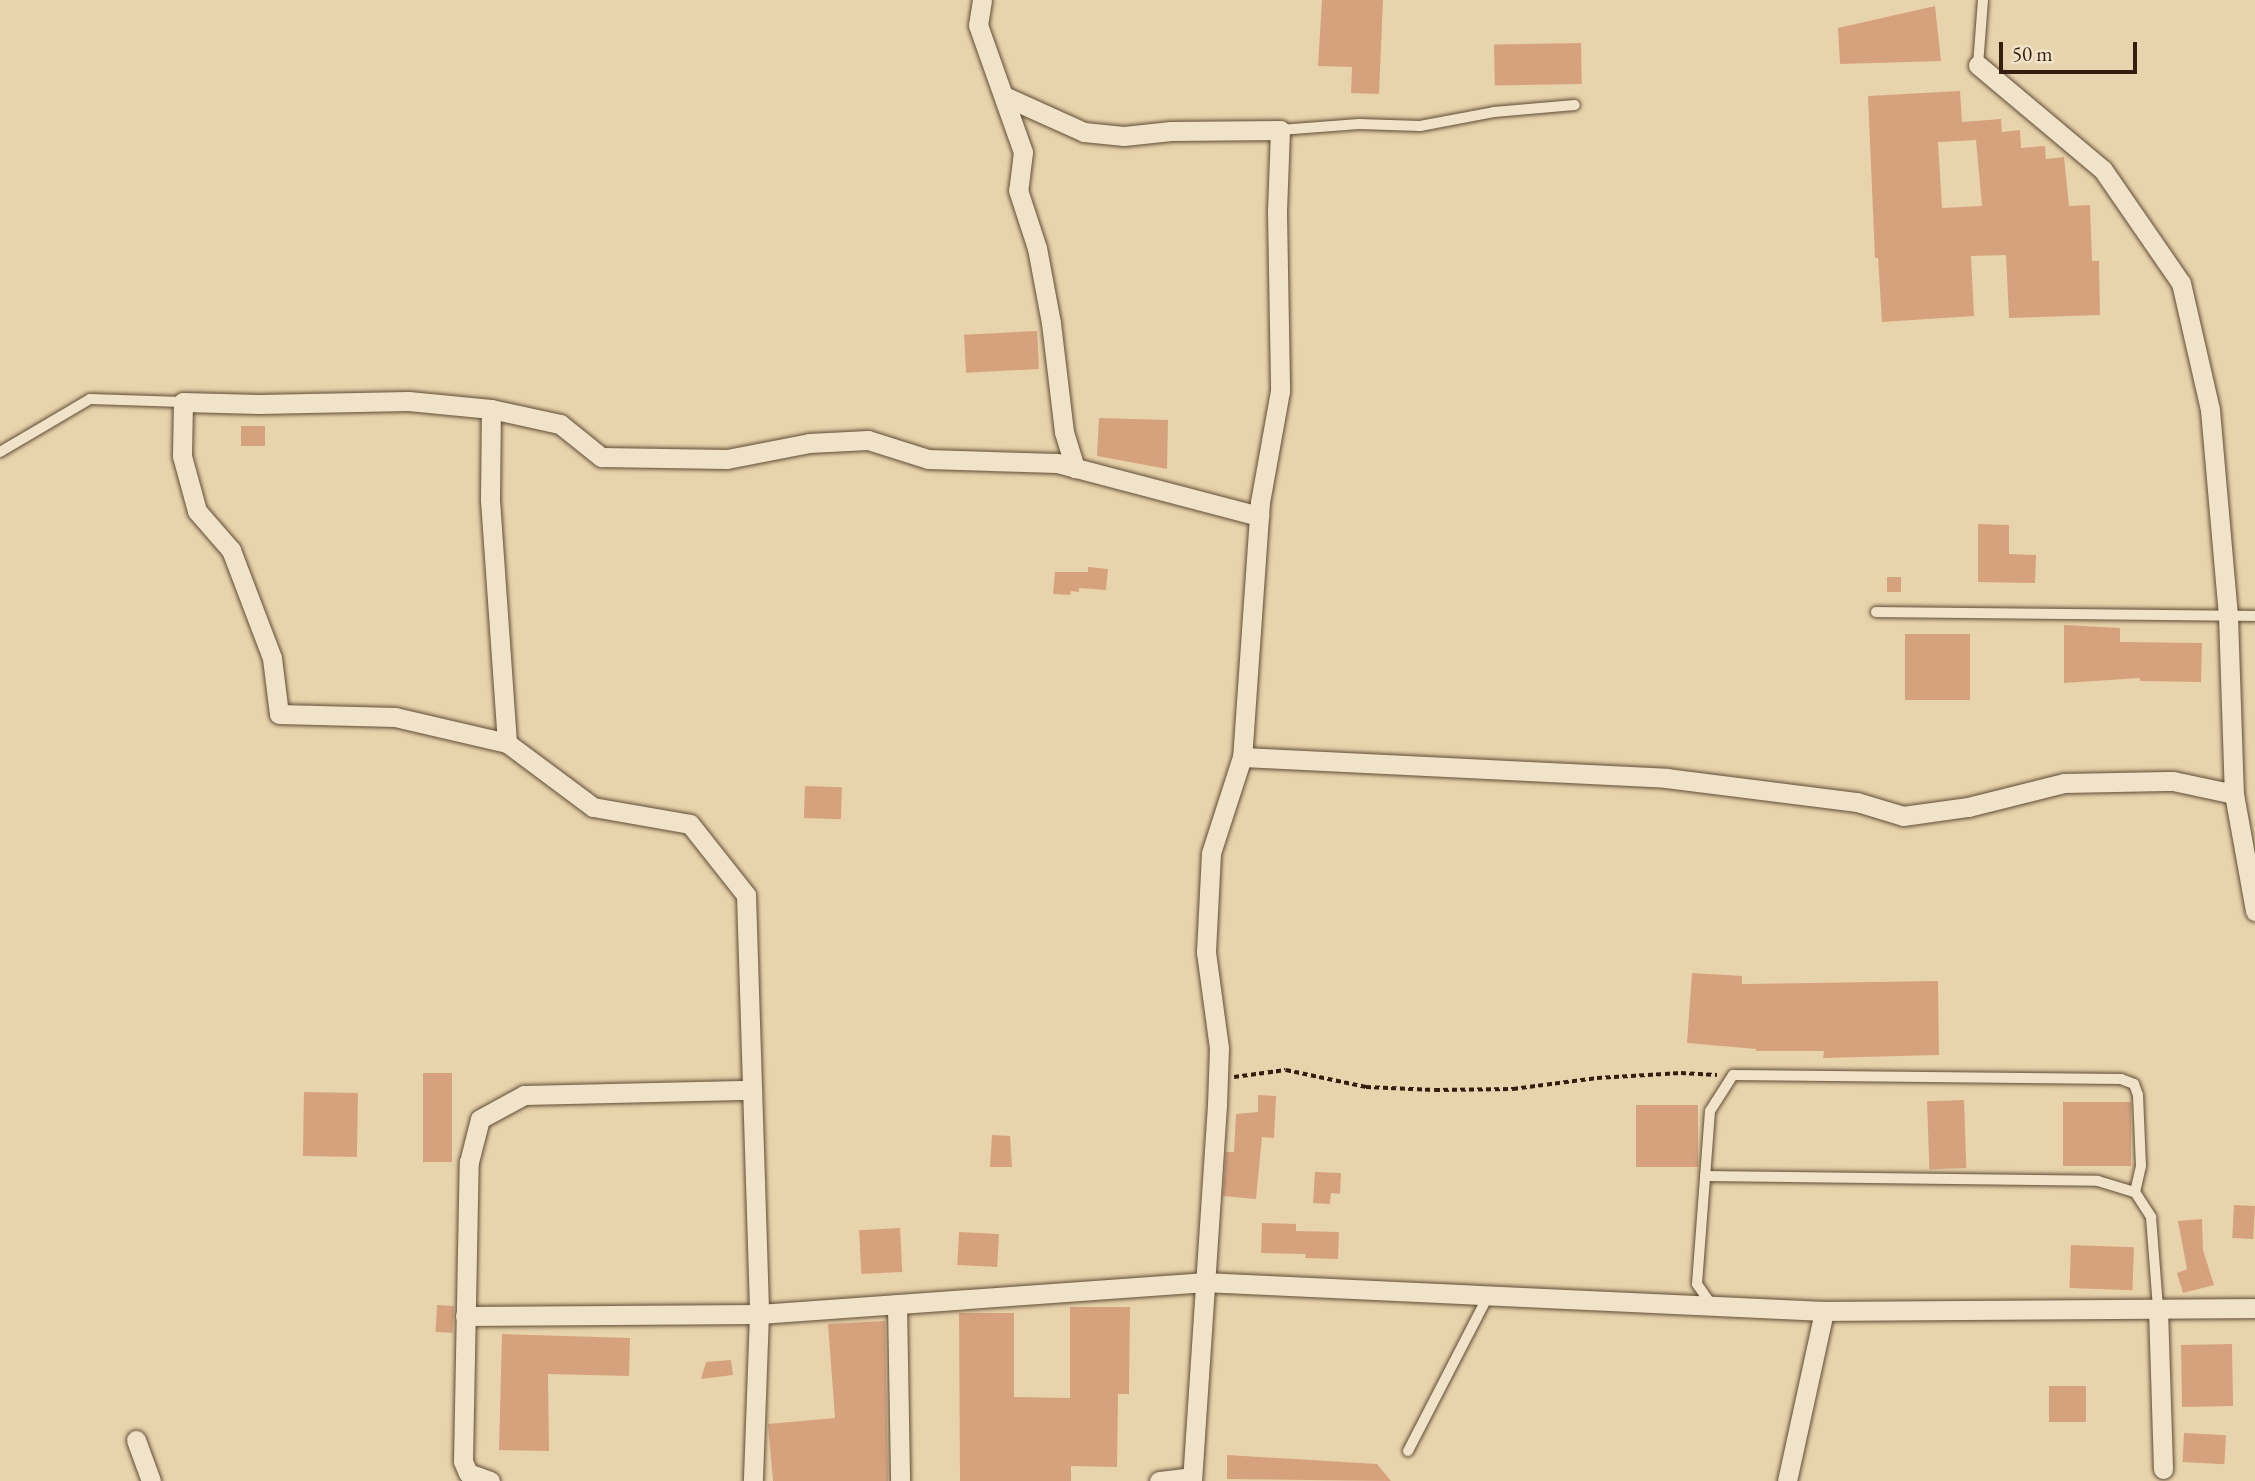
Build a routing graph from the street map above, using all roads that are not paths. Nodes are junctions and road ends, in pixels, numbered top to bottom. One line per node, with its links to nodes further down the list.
1 (982, 0): 4 (street)
2 (1983, 0): 3 (lane)
3 (1979, 65): 13 (street)
4 (1004, 96): 6 (street); 10 (street)
5 (1575, 105): 6 (lane)
6 (1280, 130): 11 (street)
7 (183, 402): 8 (street); 9 (lane); 15 (street)
8 (491, 410): 10 (street); 15 (street)
9 (0, 452)
10 (1075, 468): 11 (street)
11 (1259, 516): 16 (street)
12 (1876, 612): 13 (lane)
13 (2228, 616): 14 (lane); 17 (street)
14 (2255, 617)
15 (507, 743): 19 (street)
16 (1242, 757): 17 (street); 22 (street)
17 (2234, 794): 18 (street)
18 (2255, 911)
19 (752, 1090): 29 (street); 30 (street)
20 (1705, 1176): 21 (lane); 21 (lane); 25 (lane)
21 (2135, 1192): 26 (lane)
22 (1203, 1282): 23 (street); 24 (street); 34 (street)
23 (1488, 1295): 25 (street); 32 (lane)
24 (897, 1304): 29 (street); 38 (street)
25 (1713, 1306): 28 (street)
26 (2158, 1308): 27 (street); 28 (street); 33 (street)
27 (2255, 1308)
28 (1824, 1311): 40 (street)
29 (760, 1314): 30 (street); 37 (street)
30 (464, 1316): 36 (street)
31 (136, 1440): 35 (street)
32 (1408, 1451)
33 (2163, 1469)
34 (1192, 1479): 39 (street)
35 (151, 1481)
36 (490, 1481)
37 (753, 1481)
38 (900, 1481)
39 (1159, 1481)
40 (1787, 1481)

